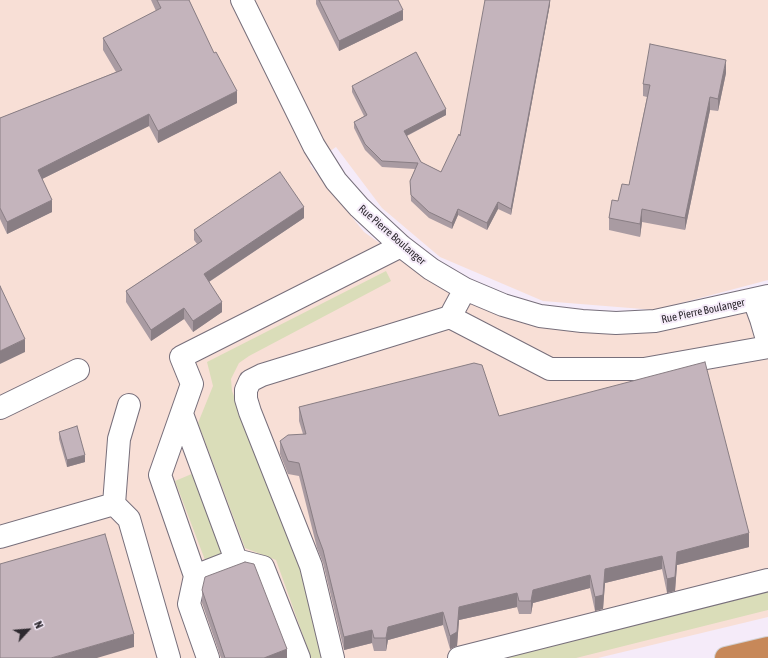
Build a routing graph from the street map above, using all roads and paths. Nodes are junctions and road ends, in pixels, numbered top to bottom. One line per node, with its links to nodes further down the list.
1 (242, 0): 2 (street, Rue Pierre Boulanger)
2 (401, 246): 3 (street, Rue Pierre Boulanger); 11 (street)
3 (465, 289): 4 (street, Rue Pierre Boulanger); 5 (street)
4 (761, 298): 6 (street)
5 (450, 317): 7 (street); 21 (street)
6 (768, 343)
7 (768, 347)
8 (78, 370): 10 (street)
9 (129, 404): 12 (street)
10 (0, 408)
11 (182, 414): 14 (street); 15 (street)
12 (114, 504): 13 (street); 18 (street)
13 (0, 537)
14 (236, 560): 15 (street); 20 (street)
15 (195, 576): 19 (street)
16 (768, 580): 22 (street)
17 (768, 648): 23 (highway)
18 (169, 658)
19 (208, 658)
20 (299, 658)
21 (333, 658)
22 (459, 658)
23 (726, 658)

